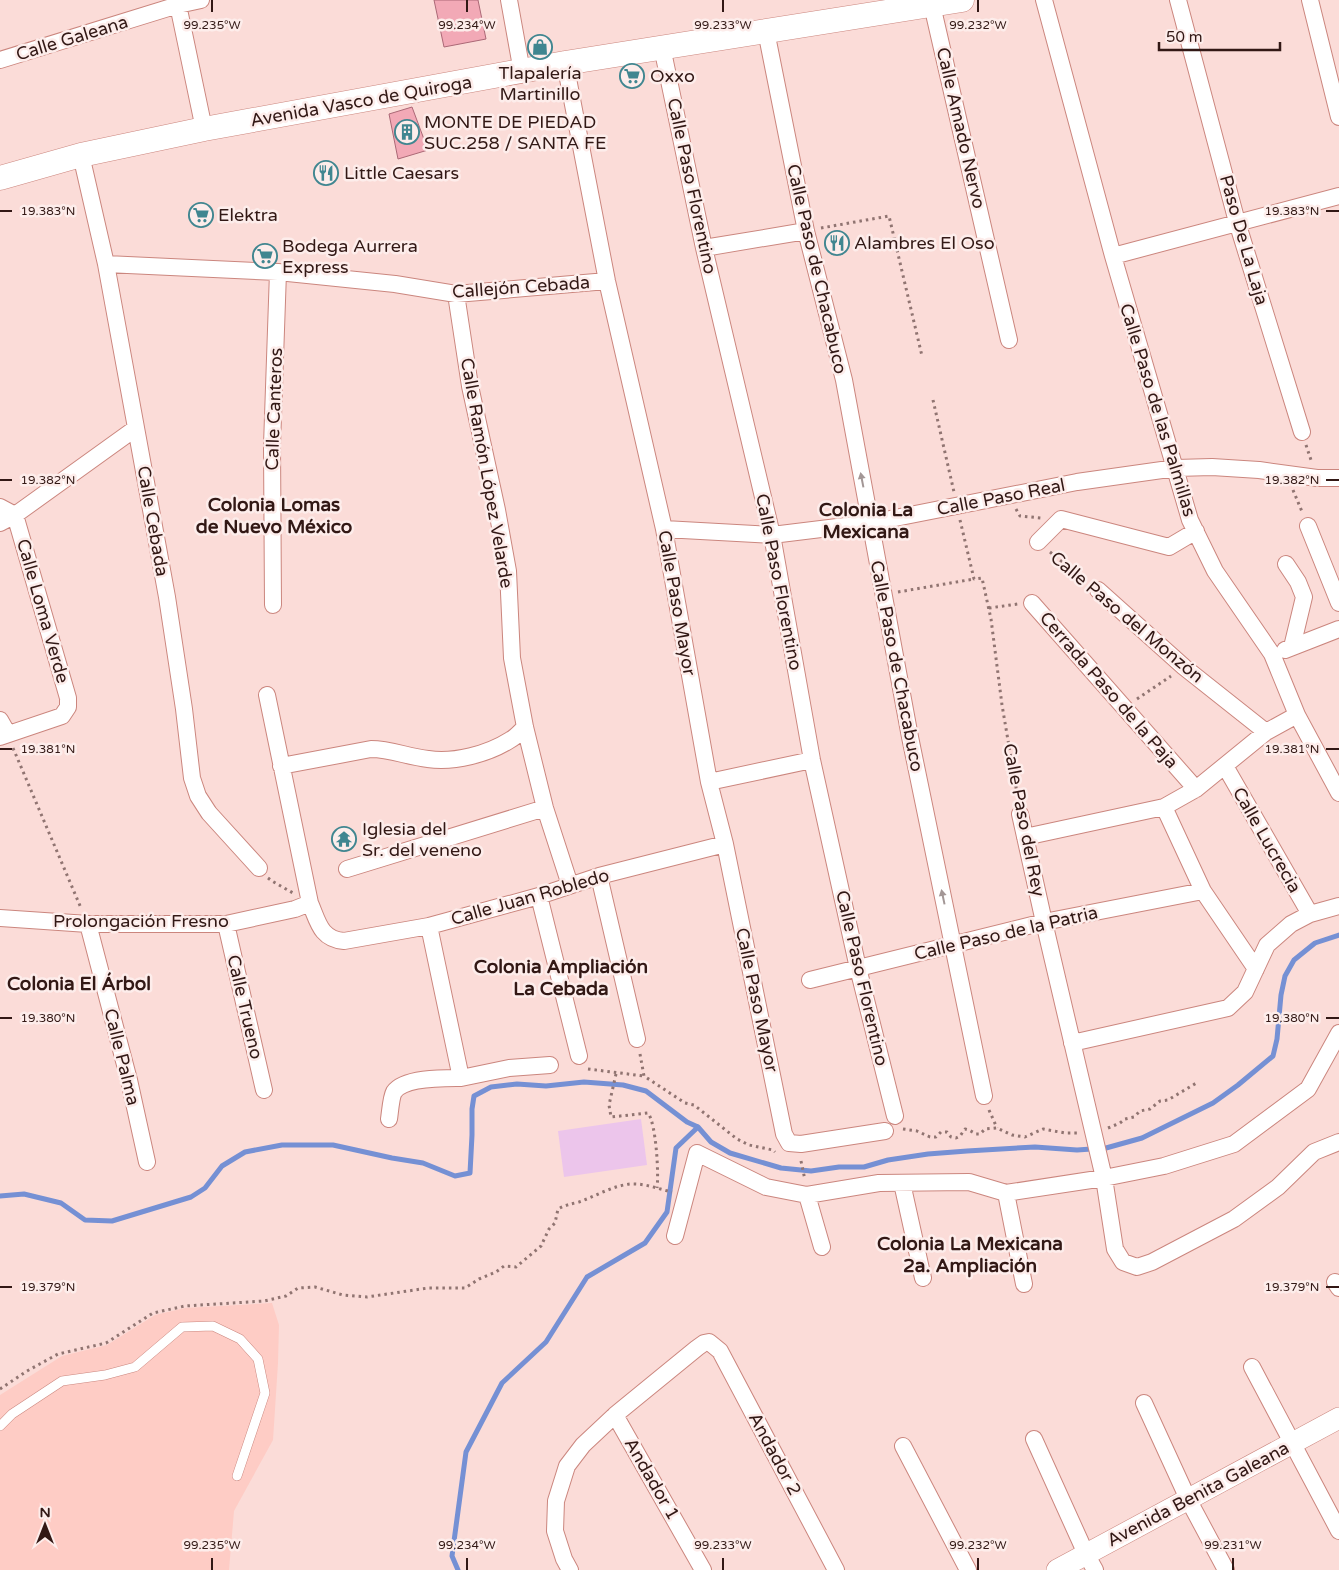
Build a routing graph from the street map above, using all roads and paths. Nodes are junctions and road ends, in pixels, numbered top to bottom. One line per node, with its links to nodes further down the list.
1 (201, 0): 7 (street, Calle Galeana)
2 (509, 0): 13 (street)
3 (962, 0): 8 (main road, Avenida Vasco de Quiroga)
4 (1044, 0): 22 (street, Calle Paso de las Palmillas)
5 (1178, 0): 19 (street, Paso De La Laja)
6 (1310, 0): 14 (street)
7 (178, 2): 11 (street, Calle Galeana); 15 (street)
8 (932, 5): 9 (main road, Avenida Vasco de Quiroga); 27 (street, Calle Amado Nervo)
9 (766, 31): 10 (main road, Avenida Vasco de Quiroga); 20 (street, Calle Paso de Chacabuco)
10 (662, 48): 12 (main road, Avenida Vasco de Quiroga); 21 (street, Calle Paso Florentino)
11 (0, 60)
12 (565, 63): 13 (main road, Avenida Vasco de Quiroga); 25 (street, Calle Paso Mayor)
13 (522, 72): 15 (main road, Avenida Vasco de Quiroga)
14 (1339, 117)
15 (204, 129): 16 (main road, Avenida Vasco de Quiroga)
16 (81, 154): 17 (main road, Avenida Vasco de Quiroga); 23 (street, Calle Cebada)
17 (0, 178)
18 (1339, 196): 19 (street)
19 (1237, 222): 22 (street); 31 (street, Paso De La Laja)
20 (806, 231): 21 (street); 28 (path); 41 (street, Calle Paso de Chacabuco, one-way to 20)
21 (704, 248): 45 (street, Calle Paso Florentino)
22 (1113, 256): 32 (street, Calle Paso de las Palmillas)
23 (106, 264): 24 (street, Callejón Cebada); 30 (street, Calle Cebada)
24 (278, 272): 26 (street, Callejón Cebada); 53 (street, Calle Canteros)
25 (607, 281): 26 (street, Callejón Cebada); 43 (street, Calle Paso Mayor)
26 (456, 294): 62 (street, Calle Ramón López Velarde)
27 (1009, 340)
28 (922, 356)
29 (933, 400): 37 (path, Calle Paso del Rey)
30 (136, 428): 39 (street); 76 (street, Calle Cebada)
31 (1302, 432): 34 (path)
32 (1176, 468): 33 (street, Calle Paso Real); 36 (street, Calle Paso Real); 44 (street, Calle Paso de las Palmillas)
33 (1287, 474): 34 (street, Calle Paso Real); 42 (path)
34 (1317, 478): 35 (street, Calle Paso Real)
35 (1339, 478)
36 (1008, 495): 37 (street, Calle Paso Real); 40 (path)
37 (957, 506): 41 (street, Calle Paso Real); 48 (path, Calle Paso del Rey)
38 (0, 507): 39 (street)
39 (7, 519): 63 (street, Calle Loma Verde)
40 (1060, 519): 44 (street); 46 (street, Calle Paso del Monzón)
41 (870, 523): 45 (street, Calle Paso Real); 50 (street, Calle Paso de Chacabuco)
42 (1308, 526): 52 (street)
43 (664, 529): 45 (street, Calle Paso Real); 68 (street, Calle Paso Mayor)
44 (1196, 532): 57 (street, Calle Paso de las Palmillas)
45 (772, 535): 65 (street, Calle Paso Florentino)
46 (1038, 542): 49 (path, Calle Paso del Monzón)
47 (1286, 564): 56 (street)
48 (974, 579): 50 (path); 54 (path, Calle Paso del Rey)
49 (1098, 590): 58 (street, Calle Paso del Monzón)
50 (883, 595): 90 (street, Calle Paso de Chacabuco, one-way to 50)
51 (1032, 602): 54 (path, Cerrada Paso de la Paja); 60 (street, Cerrada Paso de la Paja)
52 (1339, 603)
53 (273, 605)
54 (988, 608): 73 (path, Calle Paso del Rey)
55 (1339, 629): 56 (street)
56 (1292, 647): 57 (street)
57 (1272, 654): 61 (street, Calle Paso de las Palmillas)
58 (1184, 667): 60 (path); 64 (street, Calle Paso del Monzón)
59 (267, 695): 66 (street)
60 (1125, 708): 69 (street, Cerrada Paso de la Paja)
61 (1297, 715): 64 (street); 70 (street, Calle Paso de las Palmillas)
62 (525, 727): 66 (street); 72 (street, Calle Ramón López Velarde)
63 (3, 730): 87 (path)
64 (1266, 732): 67 (street)
65 (812, 760): 68 (street); 91 (street, Calle Paso Florentino)
66 (281, 766): 82 (street)
67 (1225, 766): 69 (street); 84 (street, Calle Lucrecia)
68 (709, 782): 75 (street, Calle Paso Mayor)
69 (1196, 789): 71 (street)
70 (1339, 793)
71 (1164, 807): 74 (street); 80 (street)
72 (545, 808): 77 (street); 79 (street, Calle Ramón López Velarde)
73 (1020, 814): 74 (street, Calle Paso del Rey)
74 (1025, 837): 86 (street, Calle Paso del Rey)
75 (724, 844): 78 (street, Calle Juan Robledo); 107 (street, Calle Paso Mayor)
76 (259, 868)
77 (347, 869)
78 (599, 876): 79 (street, Calle Juan Robledo); 95 (street)
79 (570, 885): 81 (street, Calle Juan Robledo)
80 (1203, 891): 86 (street, Calle Paso de la Patria); 92 (street)
81 (539, 896): 89 (street, Calle Juan Robledo); 97 (street)
82 (310, 903): 88 (street, Prolongación Fresno); 89 (street, Calle Juan Robledo)
83 (1339, 906): 84 (street)
84 (1310, 914): 92 (street)
85 (0, 918): 87 (street, Prolongación Fresno)
86 (1044, 922): 90 (street, Calle Paso de la Patria); 96 (street, Calle Paso del Rey)
87 (88, 924): 88 (street, Prolongación Fresno); 110 (street, Calle Palma)
88 (226, 924): 103 (street, Calle Trueno)
89 (429, 926): 101 (street)
90 (954, 945): 91 (street, Calle Paso de la Patria); 104 (street, Calle Paso de Chacabuco)
91 (858, 968): 93 (street, Calle Paso de la Patria); 105 (street, Calle Paso Florentino)
92 (1256, 970): 96 (street)
93 (810, 980)
94 (1339, 1033): 111 (street)
95 (637, 1039)
96 (1072, 1043): 108 (street, Calle Paso del Rey)
97 (579, 1056): 99 (path)
98 (550, 1065): 101 (street)
99 (616, 1074): 100 (path); 113 (path)
100 (644, 1076)
101 (461, 1078): 106 (street)
102 (1198, 1082): 108 (path)
103 (264, 1090)
104 (984, 1096)
105 (895, 1116)
106 (389, 1119)
107 (885, 1132)
108 (1097, 1133): 111 (street, Calle Paso del Rey)
109 (1339, 1142): 111 (street, Calle Paso del Rey)
110 (147, 1162)
111 (1103, 1173): 115 (street)
112 (902, 1183): 115 (street); 116 (street); 119 (street)
113 (657, 1188): 114 (path); 122 (path)
114 (664, 1191)
115 (1006, 1192): 120 (street)
116 (807, 1196): 117 (street); 118 (street)
117 (675, 1236)
118 (822, 1247)
119 (923, 1278)
120 (1024, 1284)
121 (1252, 1367): 128 (street)
122 (0, 1389)
123 (1144, 1403): 131 (street)
124 (615, 1415): 134 (street); 135 (street, Andador 1); 136 (street, Andador 2)
125 (1339, 1418): 128 (street, Avenida Benita Galeana)
126 (0, 1426): 130 (lane)
127 (1034, 1439): 133 (street)
128 (1292, 1444): 131 (street, Avenida Benita Galeana); 132 (street)
129 (903, 1446): 137 (street)
130 (237, 1476)
131 (1188, 1500): 133 (street, Avenida Benita Galeana); 139 (street)
132 (1339, 1530)
133 (1091, 1562): 138 (street, Avenida Benita Galeana)
134 (570, 1570)
135 (703, 1570)
136 (836, 1570)
137 (968, 1570)
138 (1057, 1570)
139 (1226, 1570)

